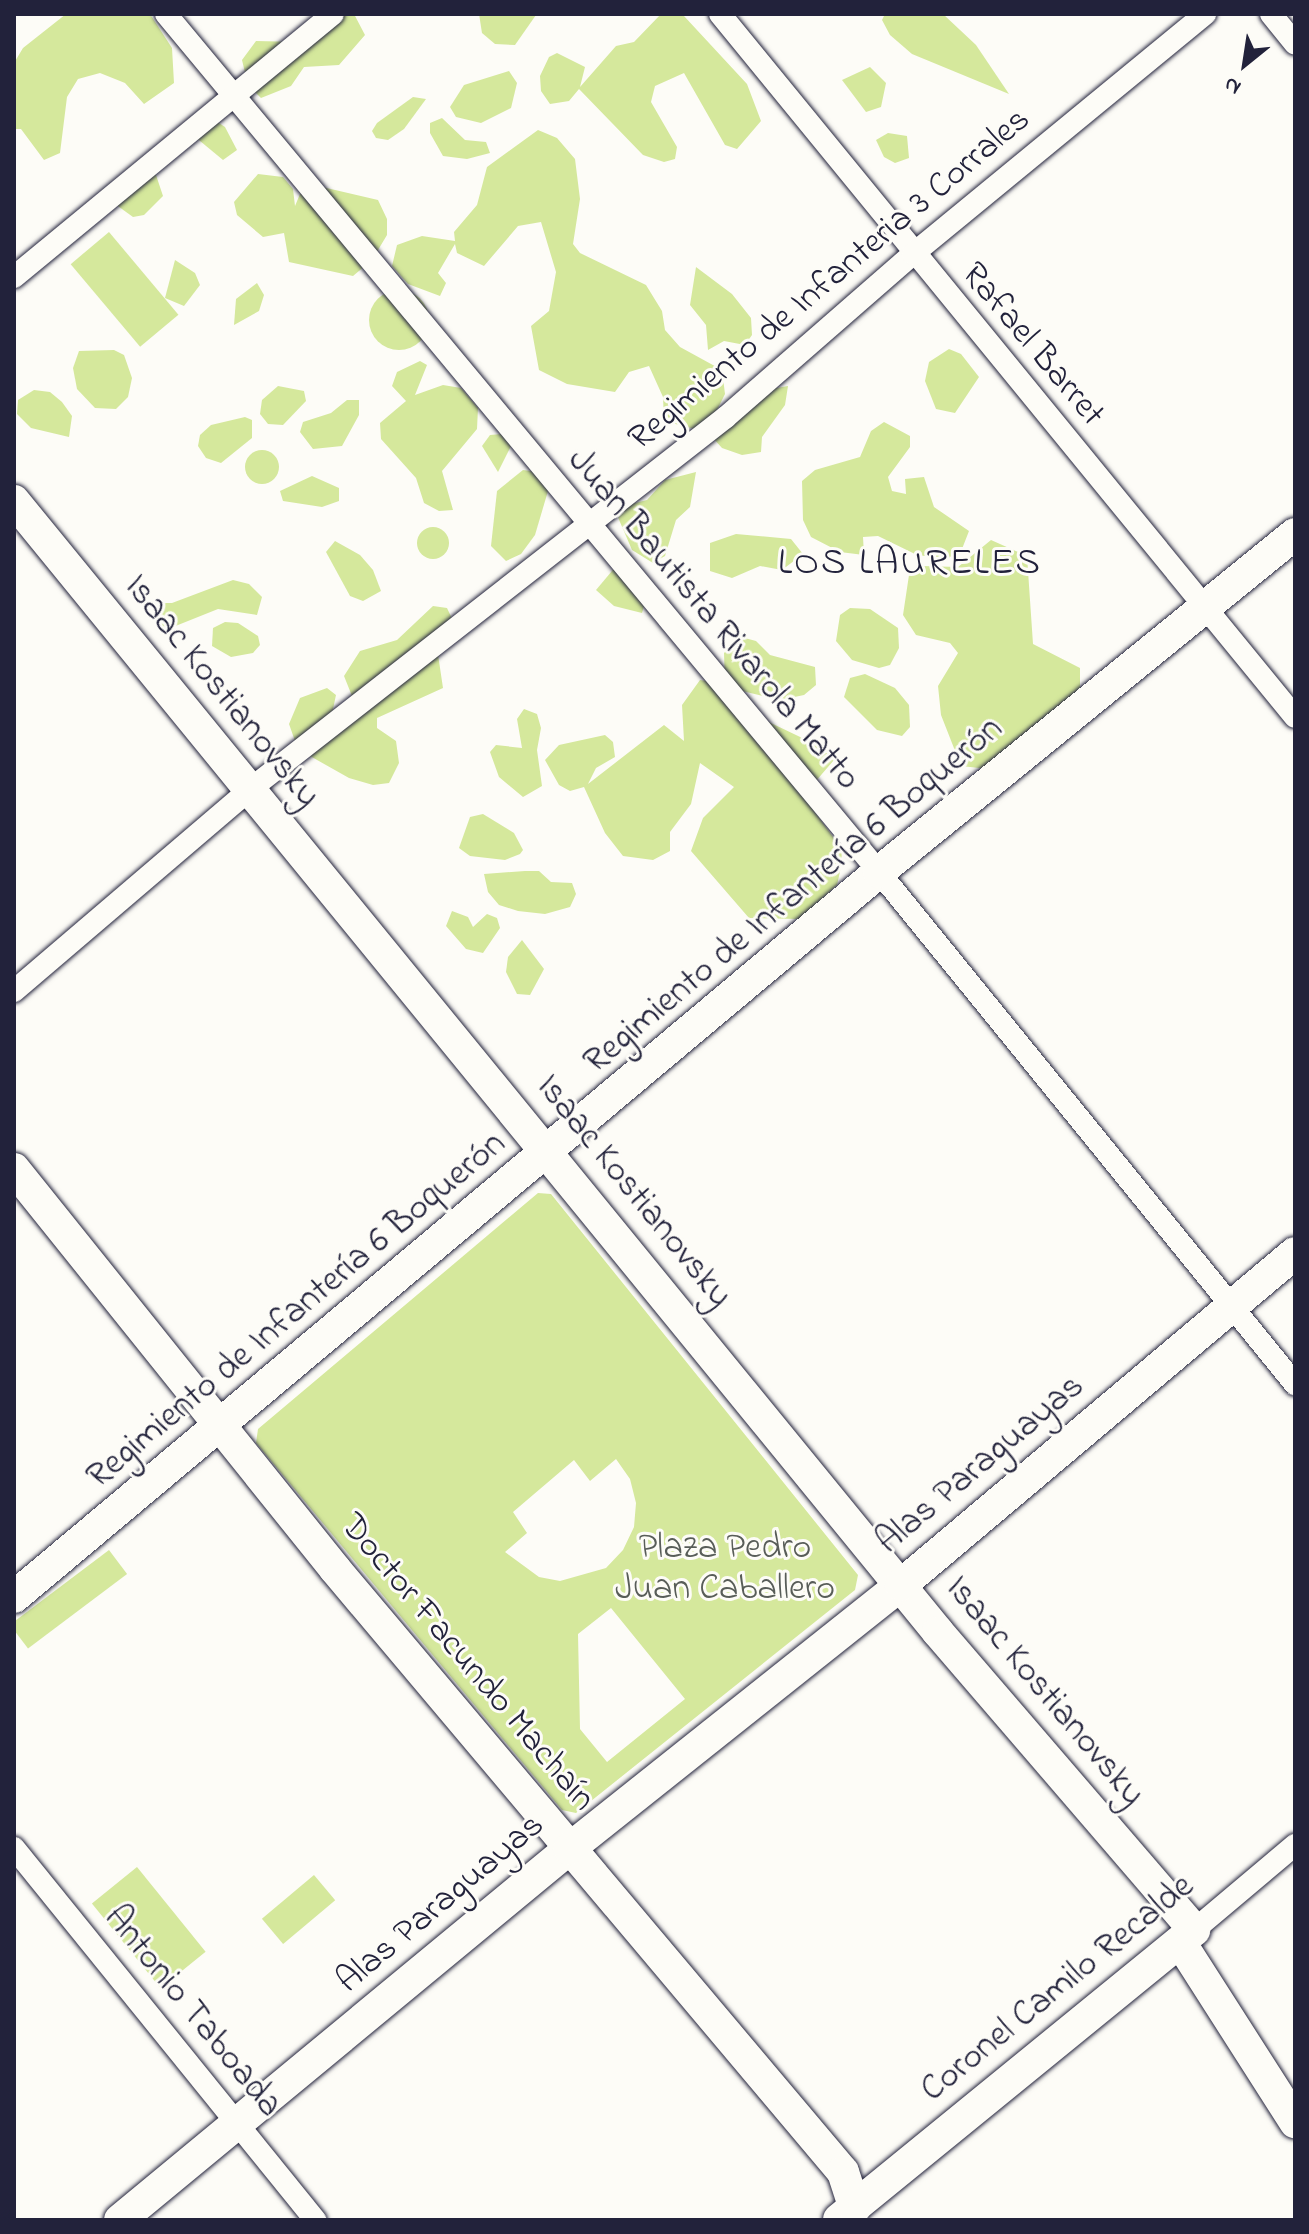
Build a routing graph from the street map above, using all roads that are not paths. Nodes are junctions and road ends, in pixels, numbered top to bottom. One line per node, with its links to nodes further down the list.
1 (166, 14): 7 (street, Juan Bautista Rivarola Matto)
2 (333, 14): 7 (street)
3 (720, 14): 8 (street, Rafael Barret)
4 (1205, 14): 8 (street, Regimiento de Infanteria 3 Corrales)
5 (1271, 14): 6 (street)
6 (1295, 44)
7 (235, 95): 9 (street); 11 (street, Juan Bautista Rivarola Matto)
8 (913, 254): 11 (street, Regimiento de Infanteria 3 Corrales); 13 (street, Rafael Barret)
9 (14, 277)
10 (14, 501): 15 (main road, Isaac Kostianovsky)
11 (586, 522): 15 (street, Regimiento de Infanteria 3 Corrales); 16 (street, Juan Bautista Rivarola Matto)
12 (1295, 534): 13 (main road, Regimiento de Infantería 6 Boquerón)
13 (1206, 609): 14 (street, Rafael Barret); 16 (main road, Regimiento de Infantería 6 Boquerón)
14 (1295, 717)
15 (249, 790): 17 (street, Regimiento de Infanteria 3 Corrales); 18 (main road, Isaac Kostianovsky)
16 (879, 872): 18 (main road, Regimiento de Infantería 6 Boquerón); 21 (street, Juan Bautista Rivarola Matto)
17 (14, 991)
18 (550, 1153): 23 (main road, Regimiento de Infantería 6 Boquerón); 24 (main road, Isaac Kostianovsky)
19 (14, 1169): 23 (main road, Doctor Facundo Machaín)
20 (1295, 1253): 21 (main road, Alas Paraguayas)
21 (1232, 1305): 22 (street, Juan Bautista Rivarola Matto); 24 (main road, Alas Paraguayas)
22 (1295, 1384)
23 (221, 1427): 25 (main road, Regimiento de Infantería 6 Boquerón); 28 (main road, Doctor Facundo Machaín)
24 (901, 1585): 28 (main road, Alas Paraguayas); 29 (main road, Isaac Kostianovsky)
25 (14, 1597)
26 (1295, 1845): 29 (street, Coronel Camilo Recalde)
27 (14, 1848): 30 (street, Antonio Taboada)
28 (569, 1849): 30 (main road, Alas Paraguayas); 32 (main road, Doctor Facundo Machaín)
29 (1187, 1936): 31 (main road, Isaac Kostianovsky); 32 (main road, Coronel Camilo Recalde)
30 (239, 2122): 33 (main road, Alas Paraguayas); 34 (street, Antonio Taboada)
31 (1295, 2122)
32 (859, 2211)
33 (120, 2220)
34 (315, 2220)

